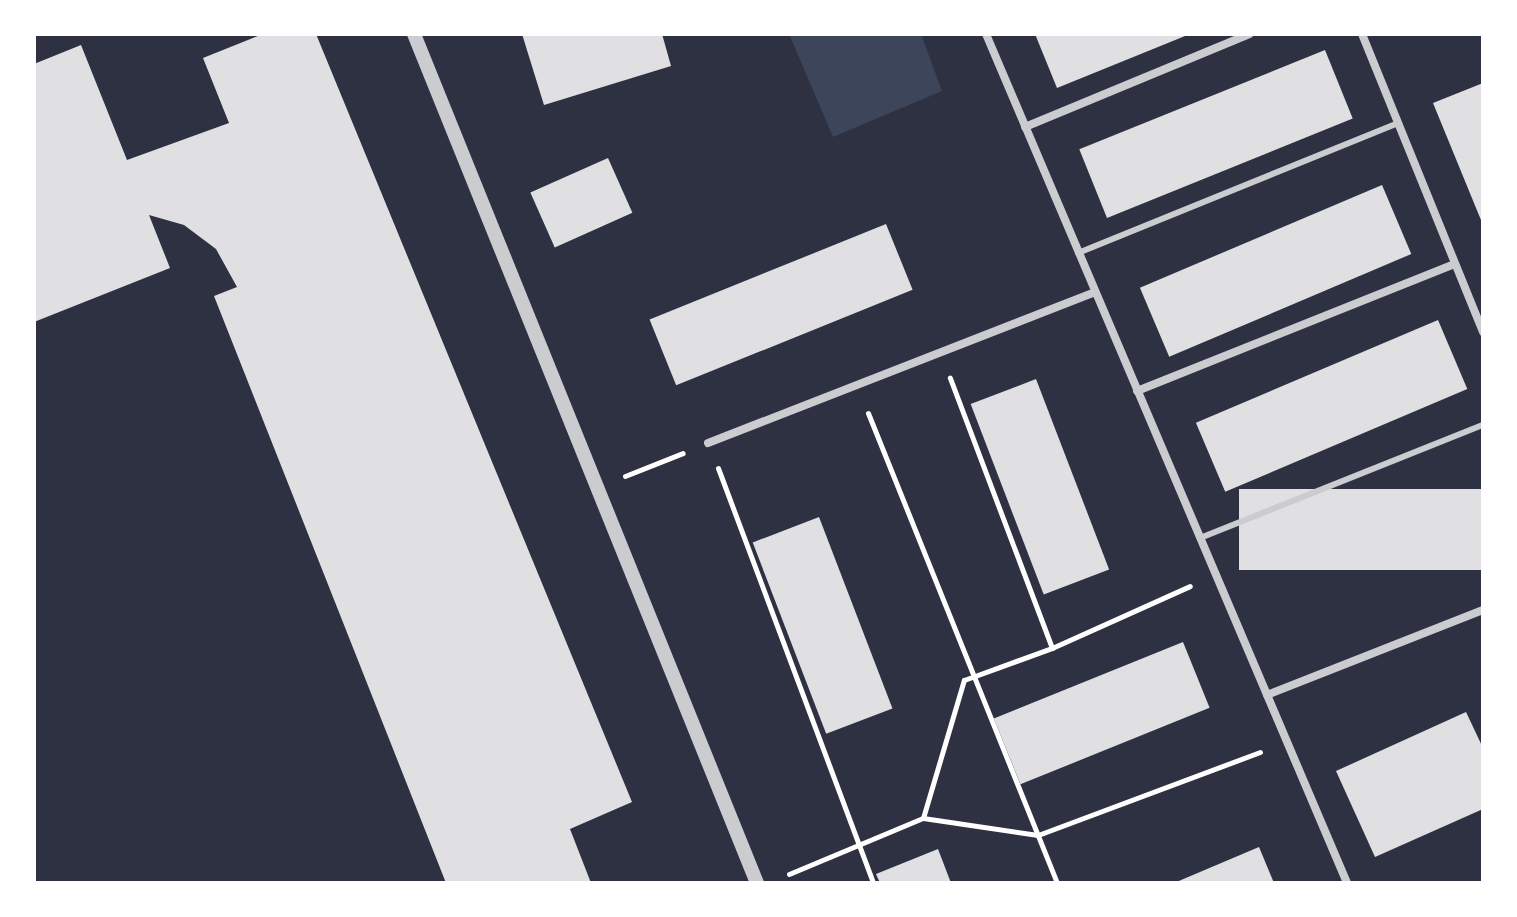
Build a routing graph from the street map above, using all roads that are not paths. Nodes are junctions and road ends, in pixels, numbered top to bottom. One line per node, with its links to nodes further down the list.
1 (414, 34): 17 (street)
2 (986, 34): 6 (street)
3 (1250, 34): 6 (street)
4 (1362, 34): 5 (street)
5 (1398, 123): 7 (lane); 8 (street)
6 (1025, 127): 7 (street)
7 (1078, 253): 9 (street)
8 (1455, 264): 10 (street); 11 (street)
9 (1095, 292): 11 (street); 13 (street)
10 (1483, 332)
11 (1137, 391): 14 (street)
12 (1483, 425): 14 (lane)
13 (708, 443)
14 (1200, 538): 16 (street)
15 (1483, 610): 16 (street)
16 (1267, 695): 18 (street)
17 (757, 883)
18 (1347, 883)

